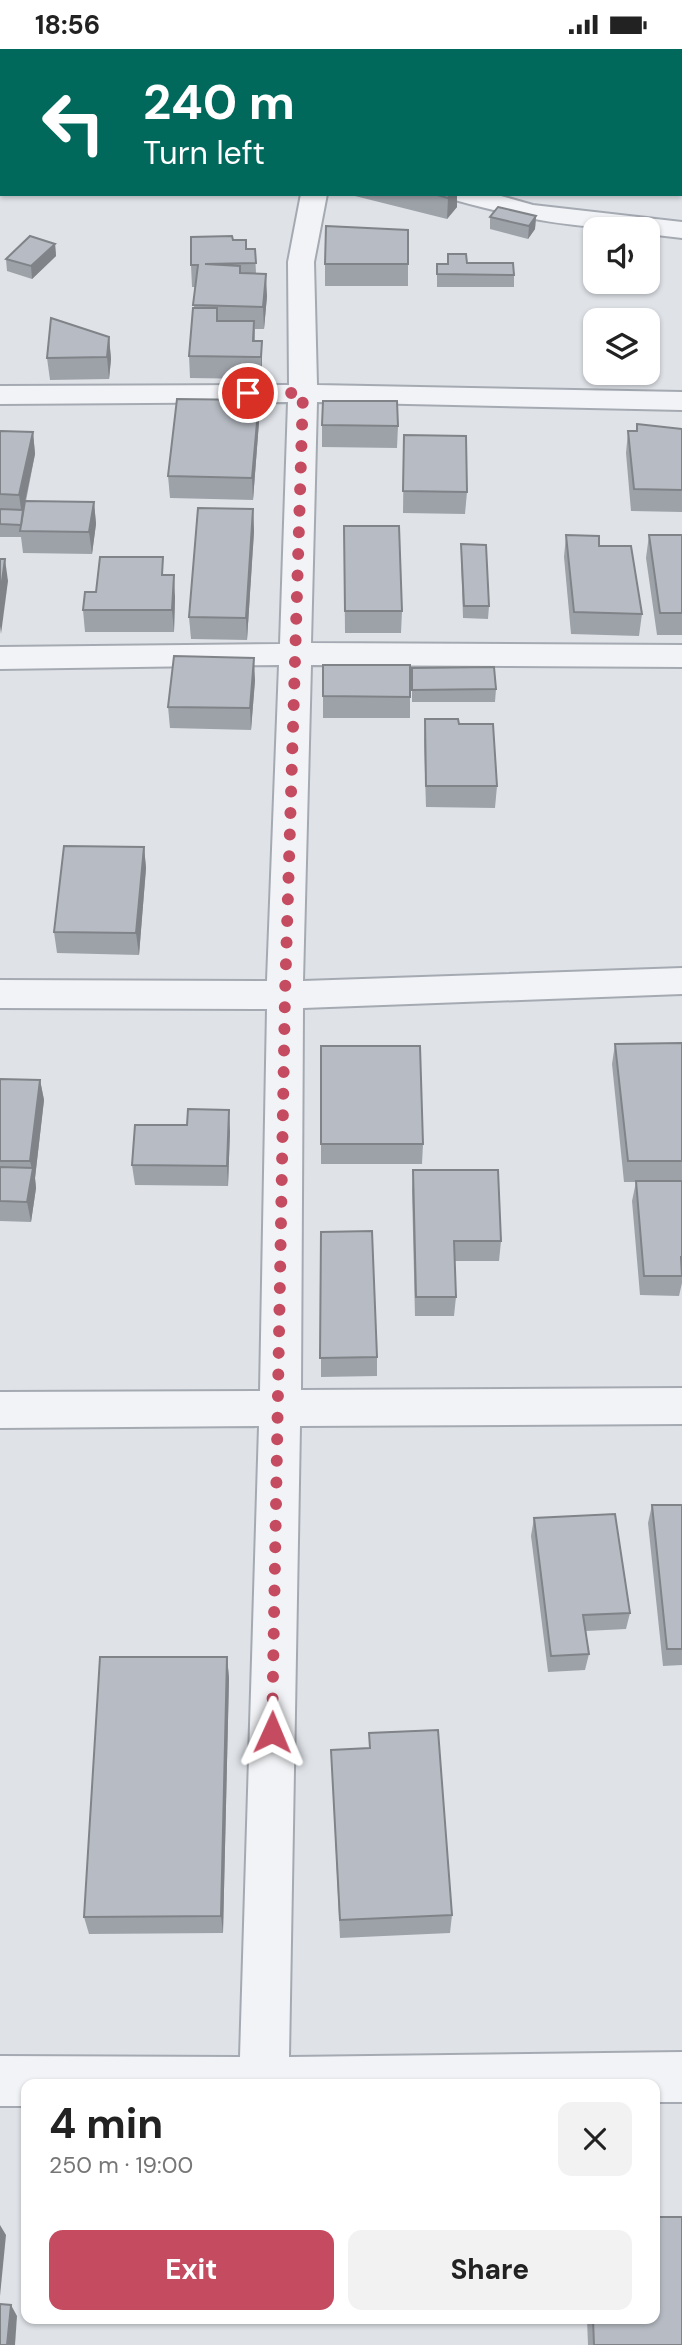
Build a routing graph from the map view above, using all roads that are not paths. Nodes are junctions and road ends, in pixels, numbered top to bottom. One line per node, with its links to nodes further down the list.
1 (314, 196): 5 (street)
2 (479, 196): 3 (street)
3 (538, 204): 4 (street)
4 (682, 230)
5 (303, 393): 6 (street); 7 (street); 8 (street)
6 (0, 395)
7 (682, 401)
8 (295, 654): 9 (street); 10 (street); 13 (street)
9 (682, 656)
10 (0, 658)
11 (682, 981): 13 (street)
12 (0, 994): 13 (street)
13 (285, 995): 15 (street)
14 (682, 1406): 15 (street)
15 (280, 1408): 16 (street); 18 (street)
16 (0, 1410)
17 (682, 2077): 19 (street)
18 (264, 2079)
19 (515, 2079)
20 (0, 2081): 21 (street)
21 (21, 2081)

